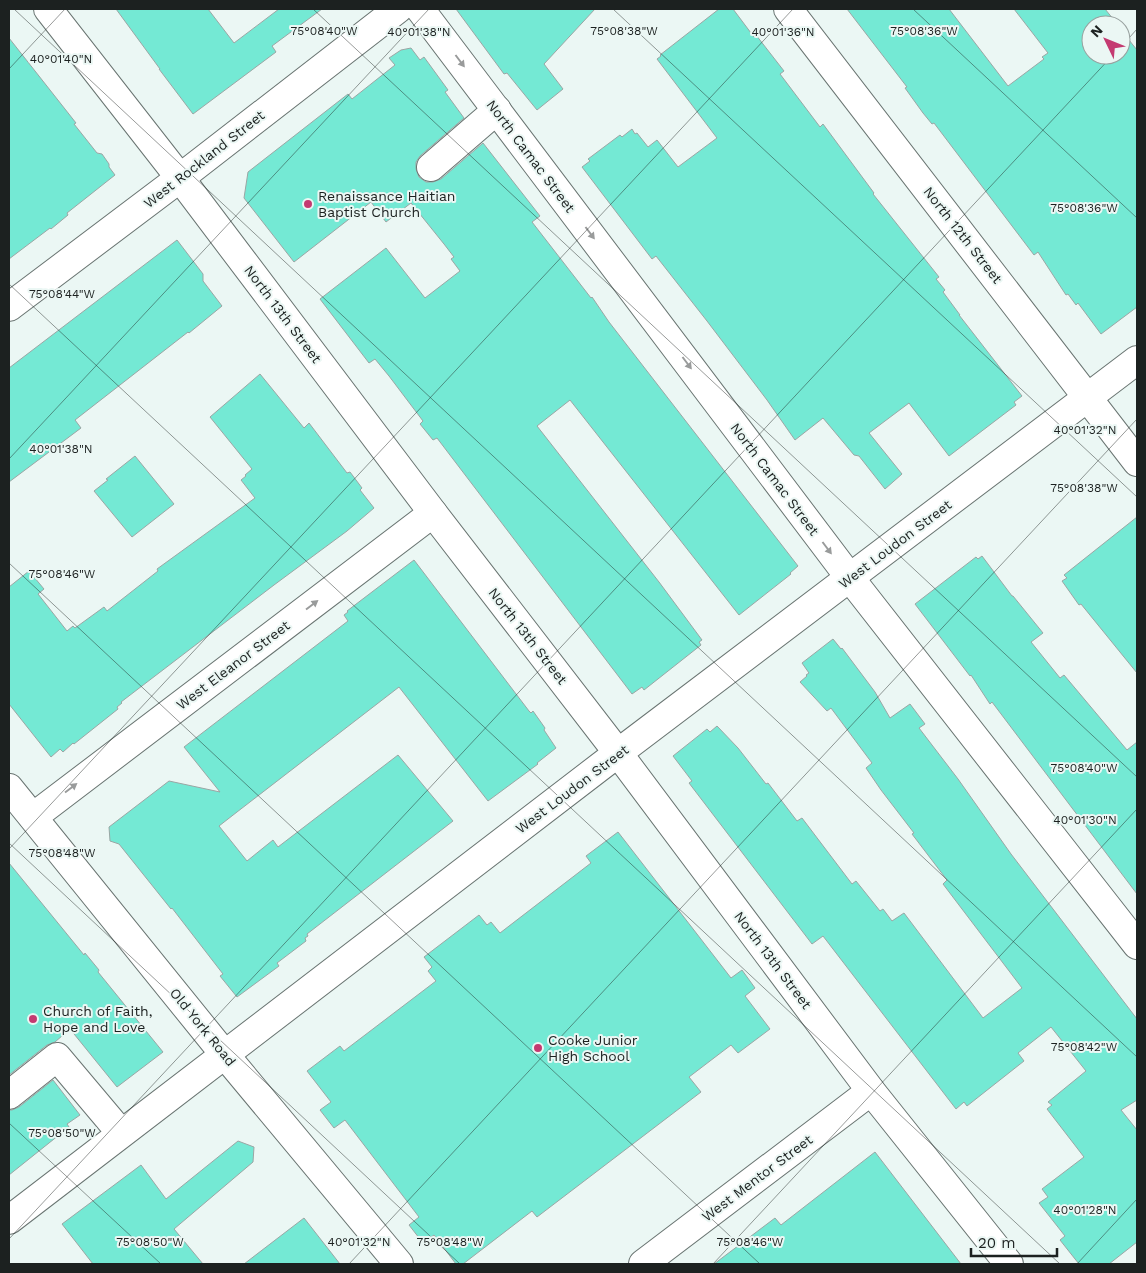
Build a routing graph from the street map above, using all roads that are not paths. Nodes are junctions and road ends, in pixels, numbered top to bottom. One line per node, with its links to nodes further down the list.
1 (48, 9): 7 (street, North 13th Street)
2 (398, 9): 7 (street, West Rockland Street)
3 (420, 9): 5 (street, North Camac Street, one-way to 5)
4 (788, 9): 10 (street, North 12th Street)
5 (497, 110): 6 (street); 13 (street, North Camac Street, one-way to 13)
6 (431, 167)
7 (180, 178): 8 (street, West Rockland Street); 12 (street, North 13th Street)
8 (9, 307)
9 (1137, 360): 10 (street, West Loudon Street)
10 (1088, 398): 11 (street, North 12th Street); 13 (street, West Loudon Street)
11 (1137, 462)
12 (433, 513): 14 (street, North 13th Street); 16 (street, West Eleanor Street, one-way to 12)
13 (850, 578): 14 (street, West Loudon Street); 17 (street, North Camac Street)
14 (618, 753): 18 (street, West Loudon Street); 19 (street, North 13th Street)
15 (9, 788): 16 (street, Old York Road)
16 (33, 817): 18 (street, Old York Road)
17 (1137, 945)
18 (224, 1055): 21 (street, West Loudon Street); 23 (street, Old York Road)
19 (871, 1091): 24 (street, West Mentor Street); 25 (street, North 13th Street)
20 (9, 1096): 21 (street)
21 (121, 1133): 22 (street, West Loudon Street)
22 (9, 1220)
23 (399, 1264)
24 (643, 1264)
25 (1008, 1264)

